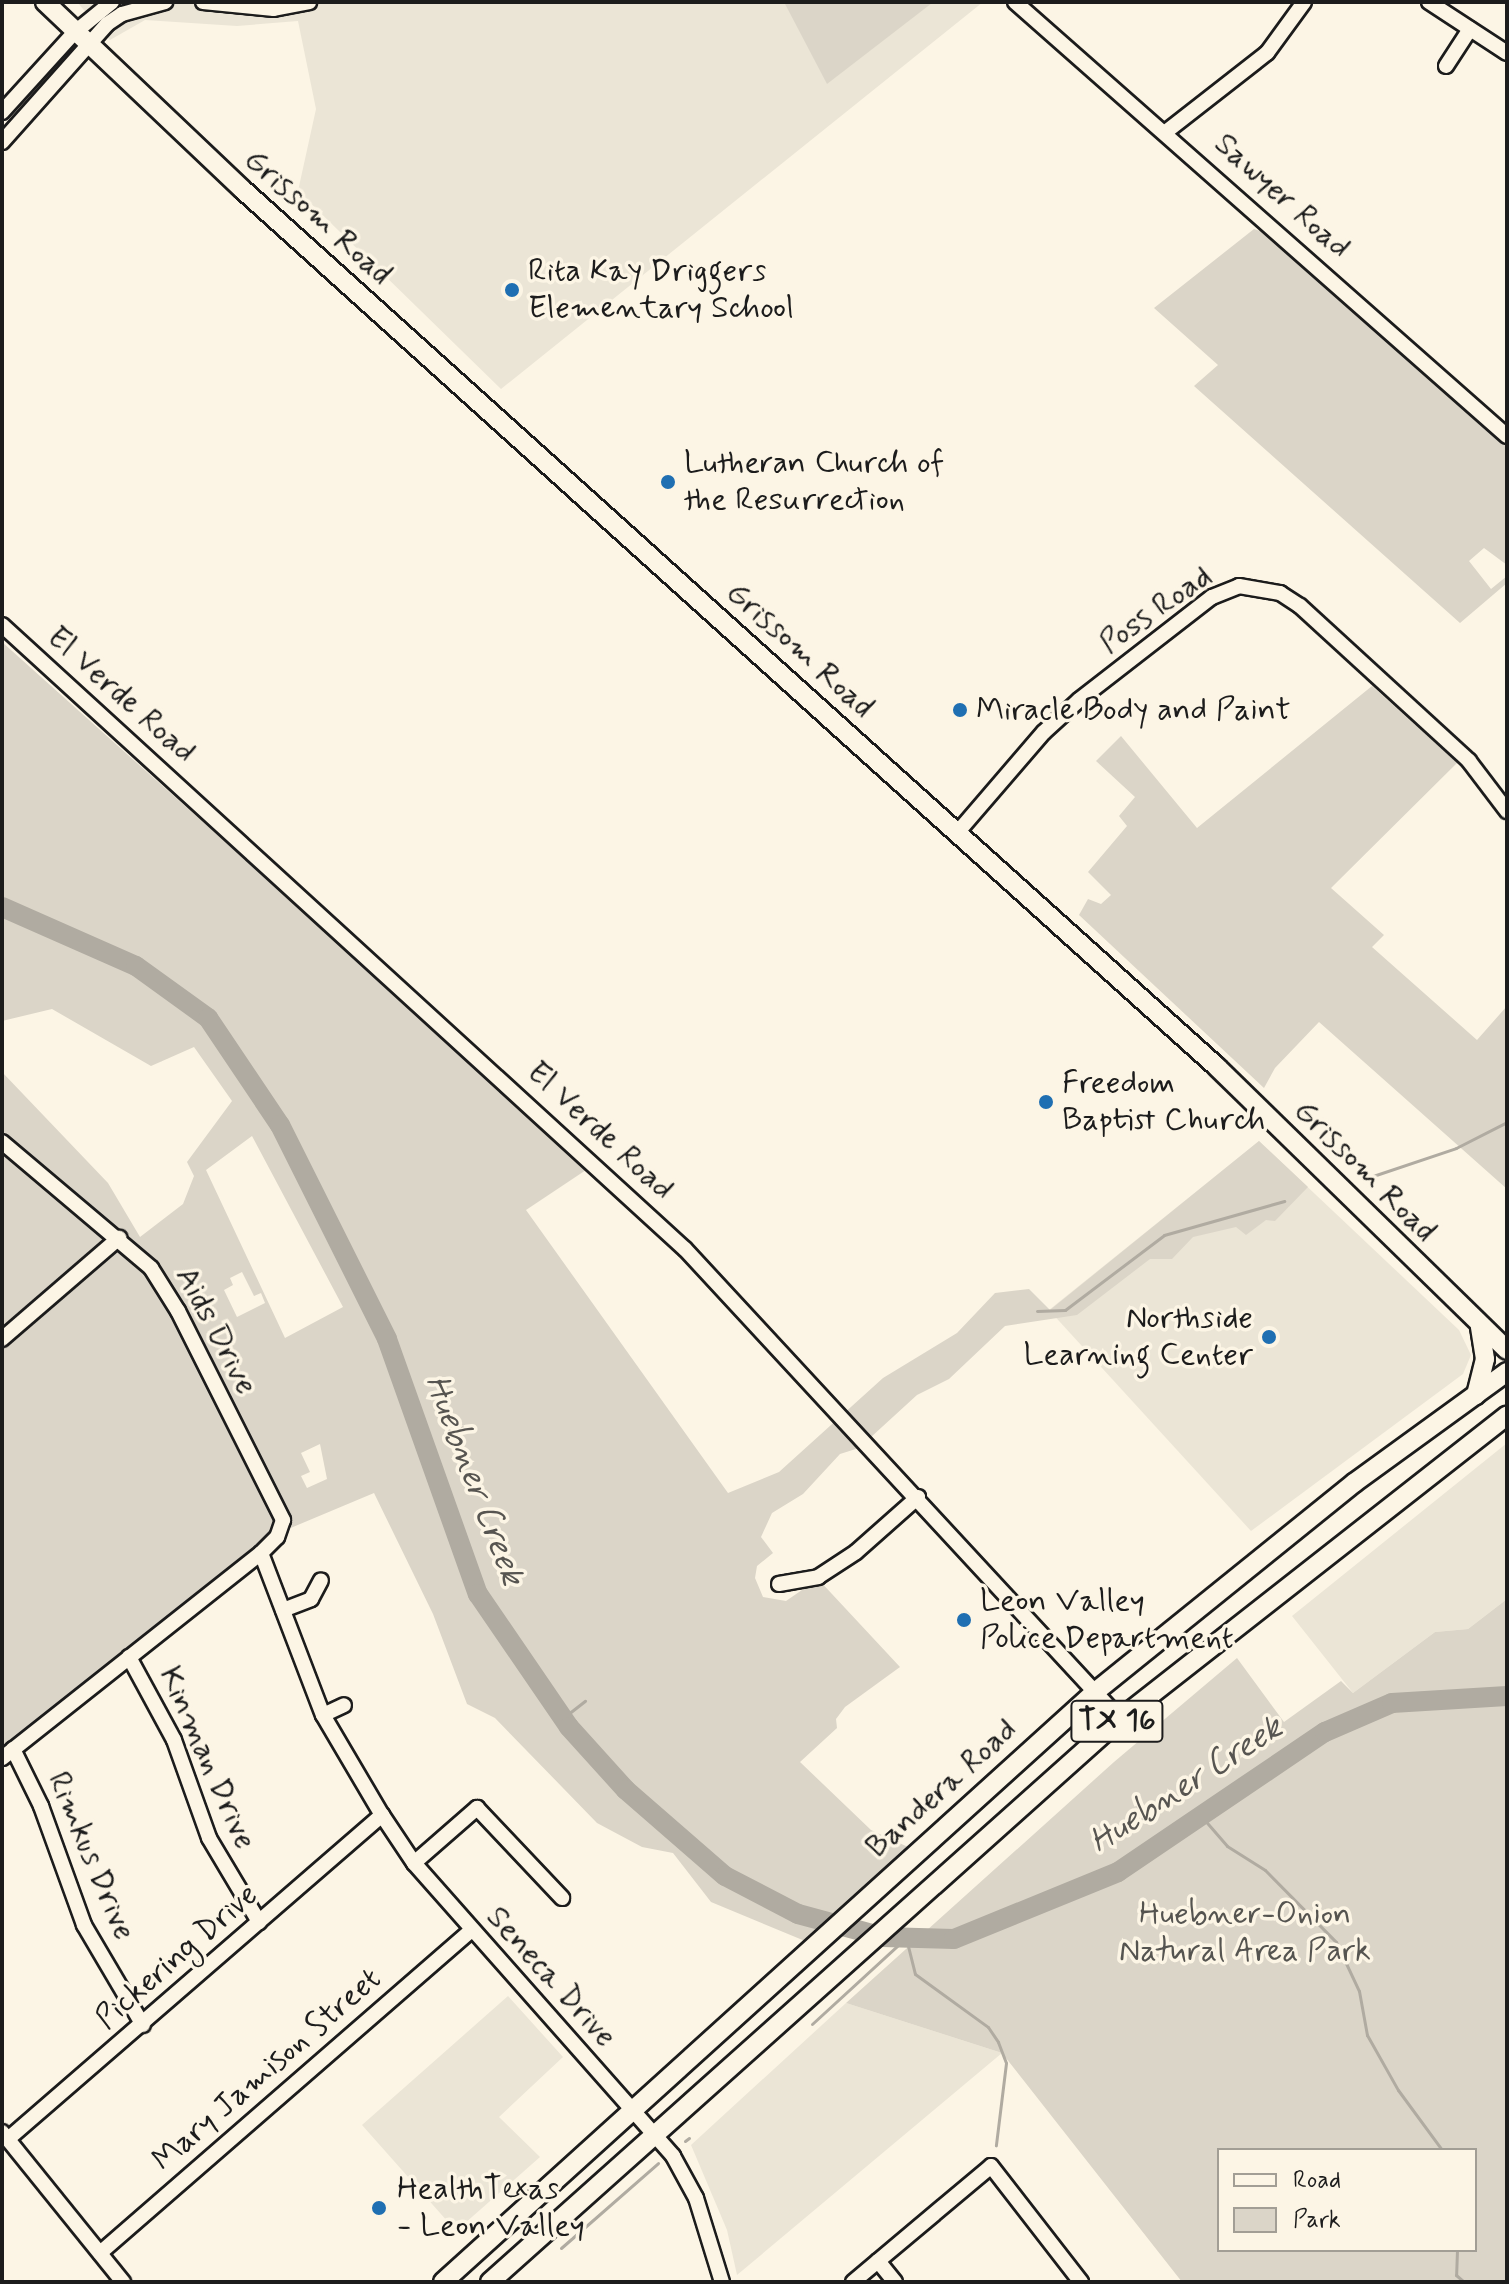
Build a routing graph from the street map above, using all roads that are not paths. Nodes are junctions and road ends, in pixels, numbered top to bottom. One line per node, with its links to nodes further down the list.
1 (45, 2): 10 (main road, Grissom Road)
2 (112, 2): 10 (street)
3 (165, 2): 11 (street)
4 (203, 2): 5 (street)
5 (309, 2)
6 (1015, 2): 15 (street, Sawyer Road)
7 (1304, 2): 15 (street)
8 (1429, 2): 9 (street)
9 (1470, 29): 12 (street); 13 (street)
10 (74, 33): 11 (main road, Grissom Road); 14 (street)
11 (88, 47): 16 (street); 20 (main road, Grissom Road)
12 (1507, 53)
13 (1446, 66)
14 (2, 112)
15 (1167, 131): 17 (street, Sawyer Road)
16 (2, 142)
17 (1507, 436)
18 (2, 625): 29 (street, El Verde Road)
19 (1507, 811): 20 (street, Poss Road)
20 (957, 833): 23 (main road, Grissom Road)
21 (2, 1142): 22 (street, Aids Drive)
22 (119, 1238): 24 (street); 30 (street, Aids Drive)
23 (1479, 1323): 25 (main road, Grissom Road); 27 (main road)
24 (2, 1339)
25 (1507, 1350)
26 (1507, 1372): 27 (main road, Bandera Road / TX 16)
27 (1476, 1395): 35 (main road, Bandera Road / TX 16)
28 (1507, 1416): 38 (main road, Bandera Road / TX 16)
29 (918, 1497): 32 (street); 35 (street, El Verde Road)
30 (261, 1553): 33 (street, Seneca Drive); 34 (street)
31 (321, 1580): 33 (street)
32 (779, 1584)
33 (283, 1610): 37 (street, Seneca Drive)
34 (129, 1657): 39 (street); 43 (street, Kinman Drive)
35 (1095, 1692): 38 (street, El Verde Road); 46 (main road, Bandera Road / TX 16)
36 (344, 1705): 37 (street)
37 (323, 1715): 40 (street, Seneca Drive)
38 (1120, 1719): 48 (main road, Bandera Road / TX 16)
39 (7, 1754): 45 (street, Rimkus Drive)
40 (382, 1815): 41 (street, Seneca Drive); 43 (street, Pickering Drive)
41 (414, 1863): 42 (street); 44 (street, Seneca Drive)
42 (562, 1898)
43 (259, 1922): 45 (street, Pickering Drive)
44 (471, 1930): 46 (street, Seneca Drive); 49 (street, Mary Jamison Street)
45 (143, 2025): 47 (street, Pickering Drive)
46 (631, 2110): 48 (street, Seneca Drive); 52 (main road, Bandera Road / TX 16)
47 (5, 2135): 49 (street)
48 (655, 2137): 53 (main road, Bandera Road / TX 16); 54 (street, Seneca Drive)
49 (100, 2253): 51 (street)
50 (878, 2261): 55 (street); 56 (street); 57 (street)
51 (123, 2282)
52 (443, 2282)
53 (490, 2282)
54 (722, 2282)
55 (853, 2282)
56 (895, 2282)
57 (1081, 2282)

